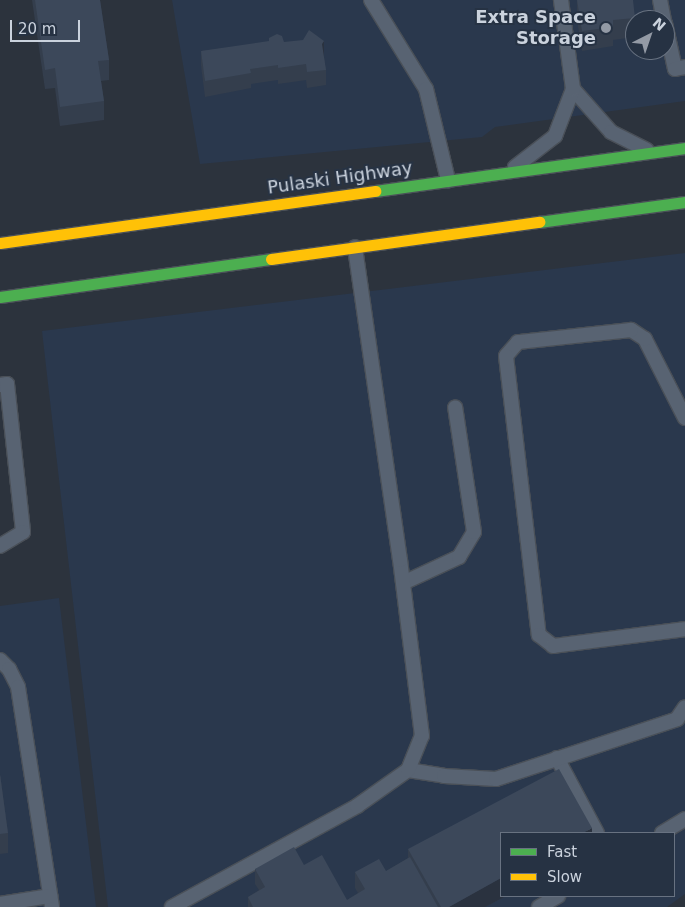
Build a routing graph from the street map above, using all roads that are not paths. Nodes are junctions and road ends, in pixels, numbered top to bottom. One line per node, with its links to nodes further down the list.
1 (371, 0): 9 (lane)
2 (561, 0): 5 (lane)
3 (673, 60): 4 (lane)
4 (685, 67)
5 (573, 90): 7 (lane); 8 (lane)
6 (685, 148): 7 (highway, Pulaski Highway)
7 (652, 152): 8 (highway, Pulaski Highway)
8 (508, 172): 9 (highway, Pulaski Highway)
9 (448, 180): 11 (highway, Pulaski Highway)
10 (685, 202): 12 (highway)
11 (0, 243)
12 (355, 247): 13 (highway); 18 (lane)
13 (0, 297)
14 (0, 385): 17 (lane)
15 (455, 407): 18 (lane)
16 (685, 418): 19 (lane)
17 (0, 546)
18 (403, 583): 23 (lane)
19 (685, 630)
20 (0, 660): 28 (lane)
21 (685, 707): 22 (lane)
22 (557, 758): 23 (lane); 25 (lane)
23 (408, 770): 30 (lane)
24 (685, 819): 26 (lane)
25 (596, 832)
26 (664, 832)
27 (556, 897): 31 (lane)
28 (51, 902): 29 (lane)
29 (0, 904)
30 (172, 907)
31 (539, 907)

